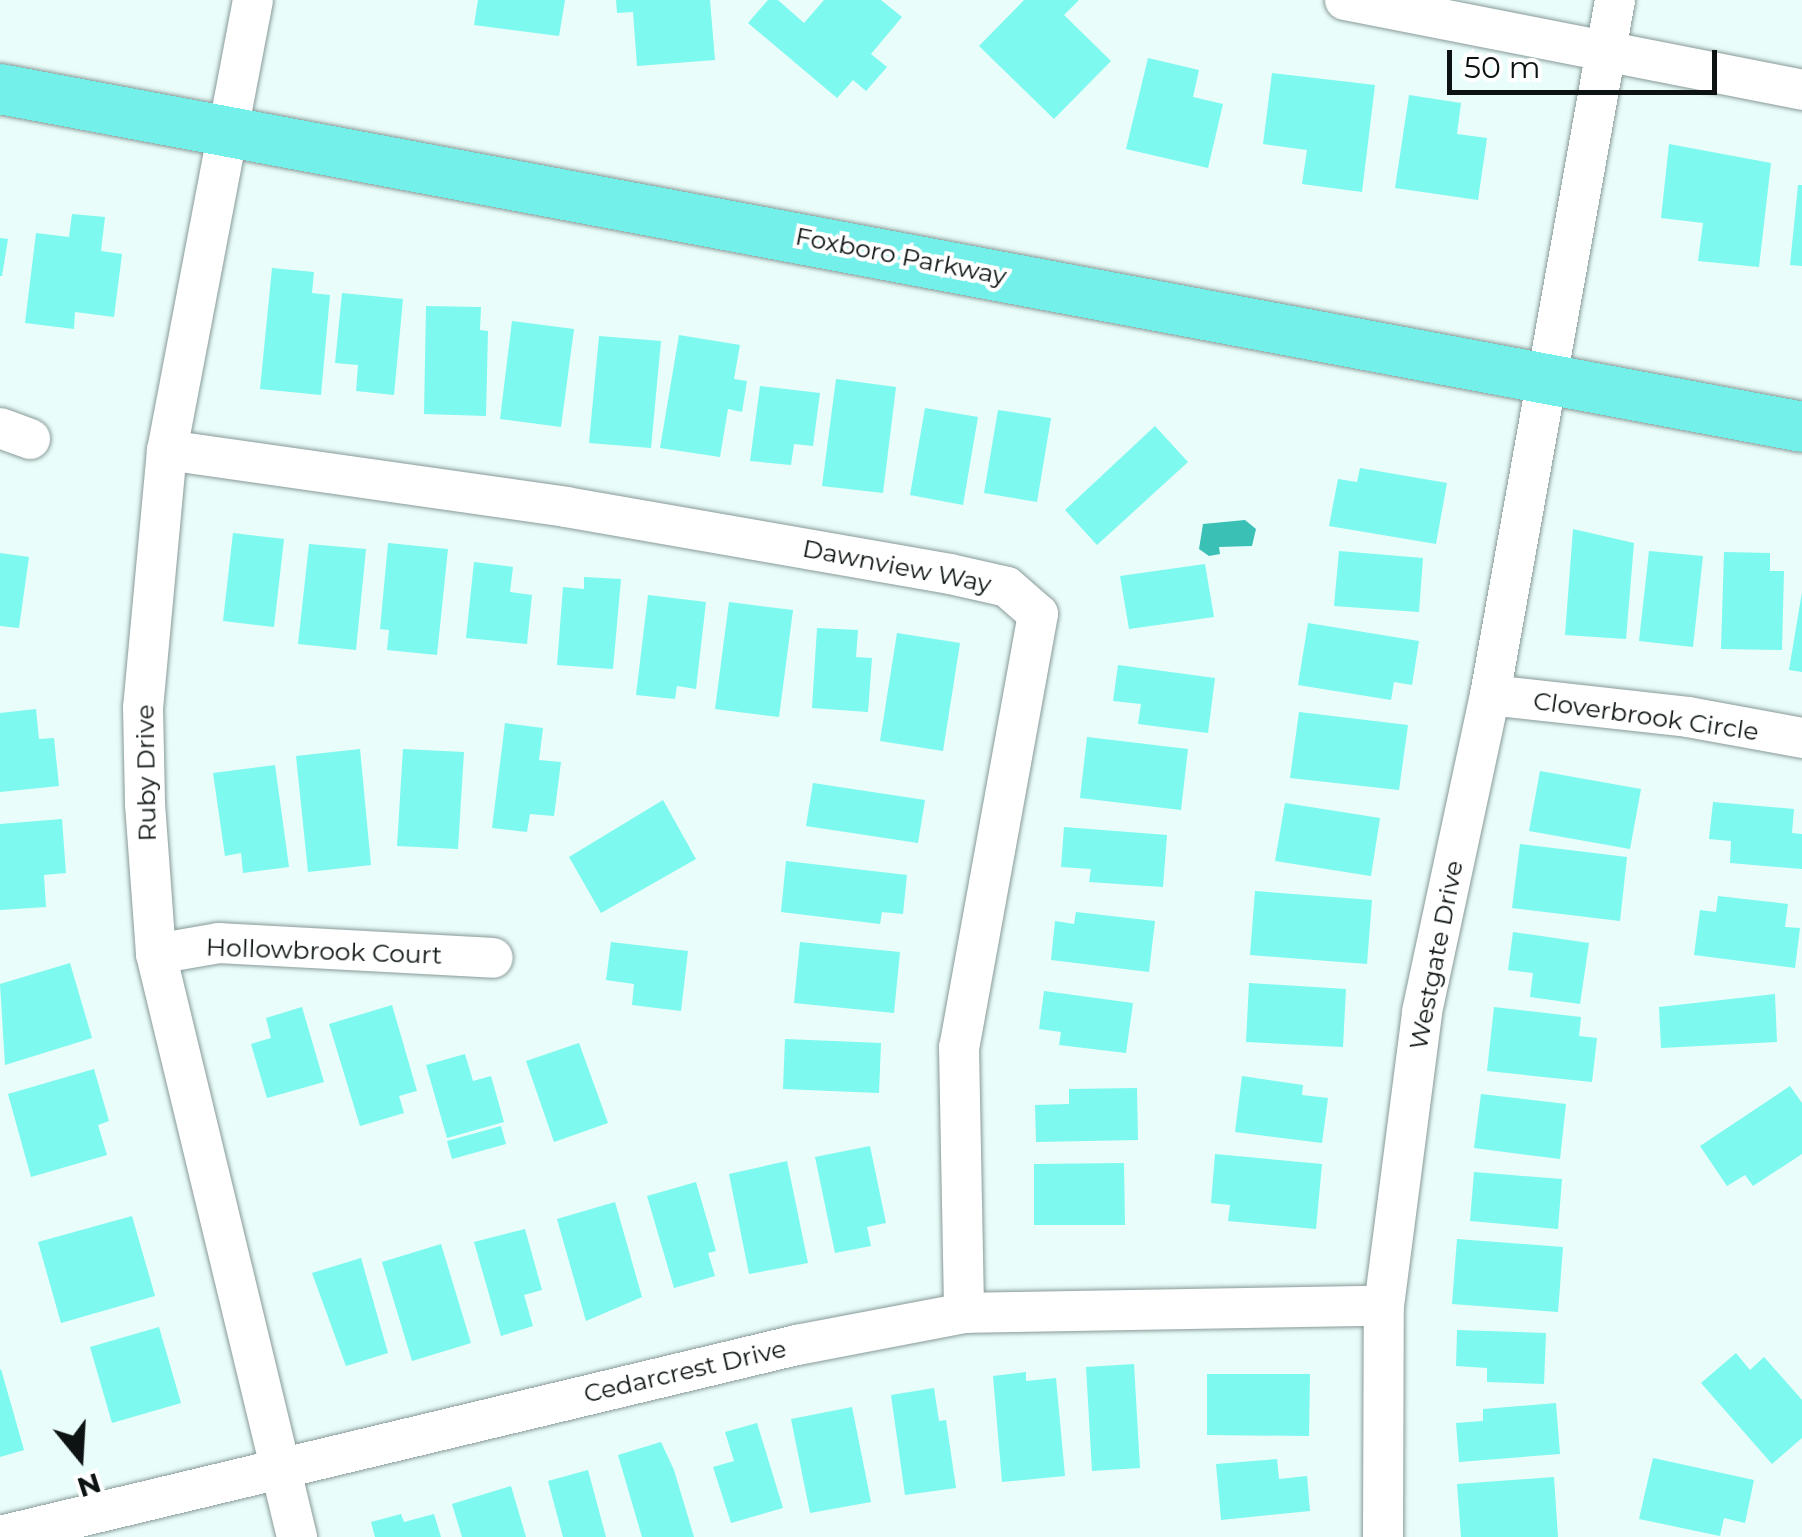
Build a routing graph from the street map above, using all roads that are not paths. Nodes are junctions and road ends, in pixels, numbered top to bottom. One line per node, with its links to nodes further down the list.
1 (253, 0): 7 (street, Ruby Drive)
2 (1345, 0): 4 (street)
3 (1614, 0): 4 (street, Westgate Drive)
4 (1605, 53): 6 (street); 8 (street, Westgate Drive)
5 (0, 89): 7 (main road, Foxboro Parkway)
6 (1802, 90)
7 (229, 127): 8 (main road, Foxboro Parkway); 10 (street, Ruby Drive)
8 (1542, 378): 9 (main road, Foxboro Parkway); 11 (street, Westgate Drive)
9 (1802, 427)
10 (167, 450): 13 (street, Ruby Drive); 16 (street, Dawnview Way)
11 (1490, 695): 12 (street, Cloverbrook Circle); 15 (street, Westgate Drive)
12 (1802, 738)
13 (156, 954): 14 (street, Hollowbrook Court); 17 (street, Ruby Drive)
14 (492, 958)
15 (1384, 1306): 16 (street, Cedarcrest Drive); 20 (street, Westgate Drive)
16 (964, 1312): 17 (street, Cedarcrest Drive)
17 (279, 1468): 18 (street, Cedarcrest Drive); 19 (street, Ruby Drive)
18 (0, 1536)
19 (297, 1537)
20 (1382, 1537)

